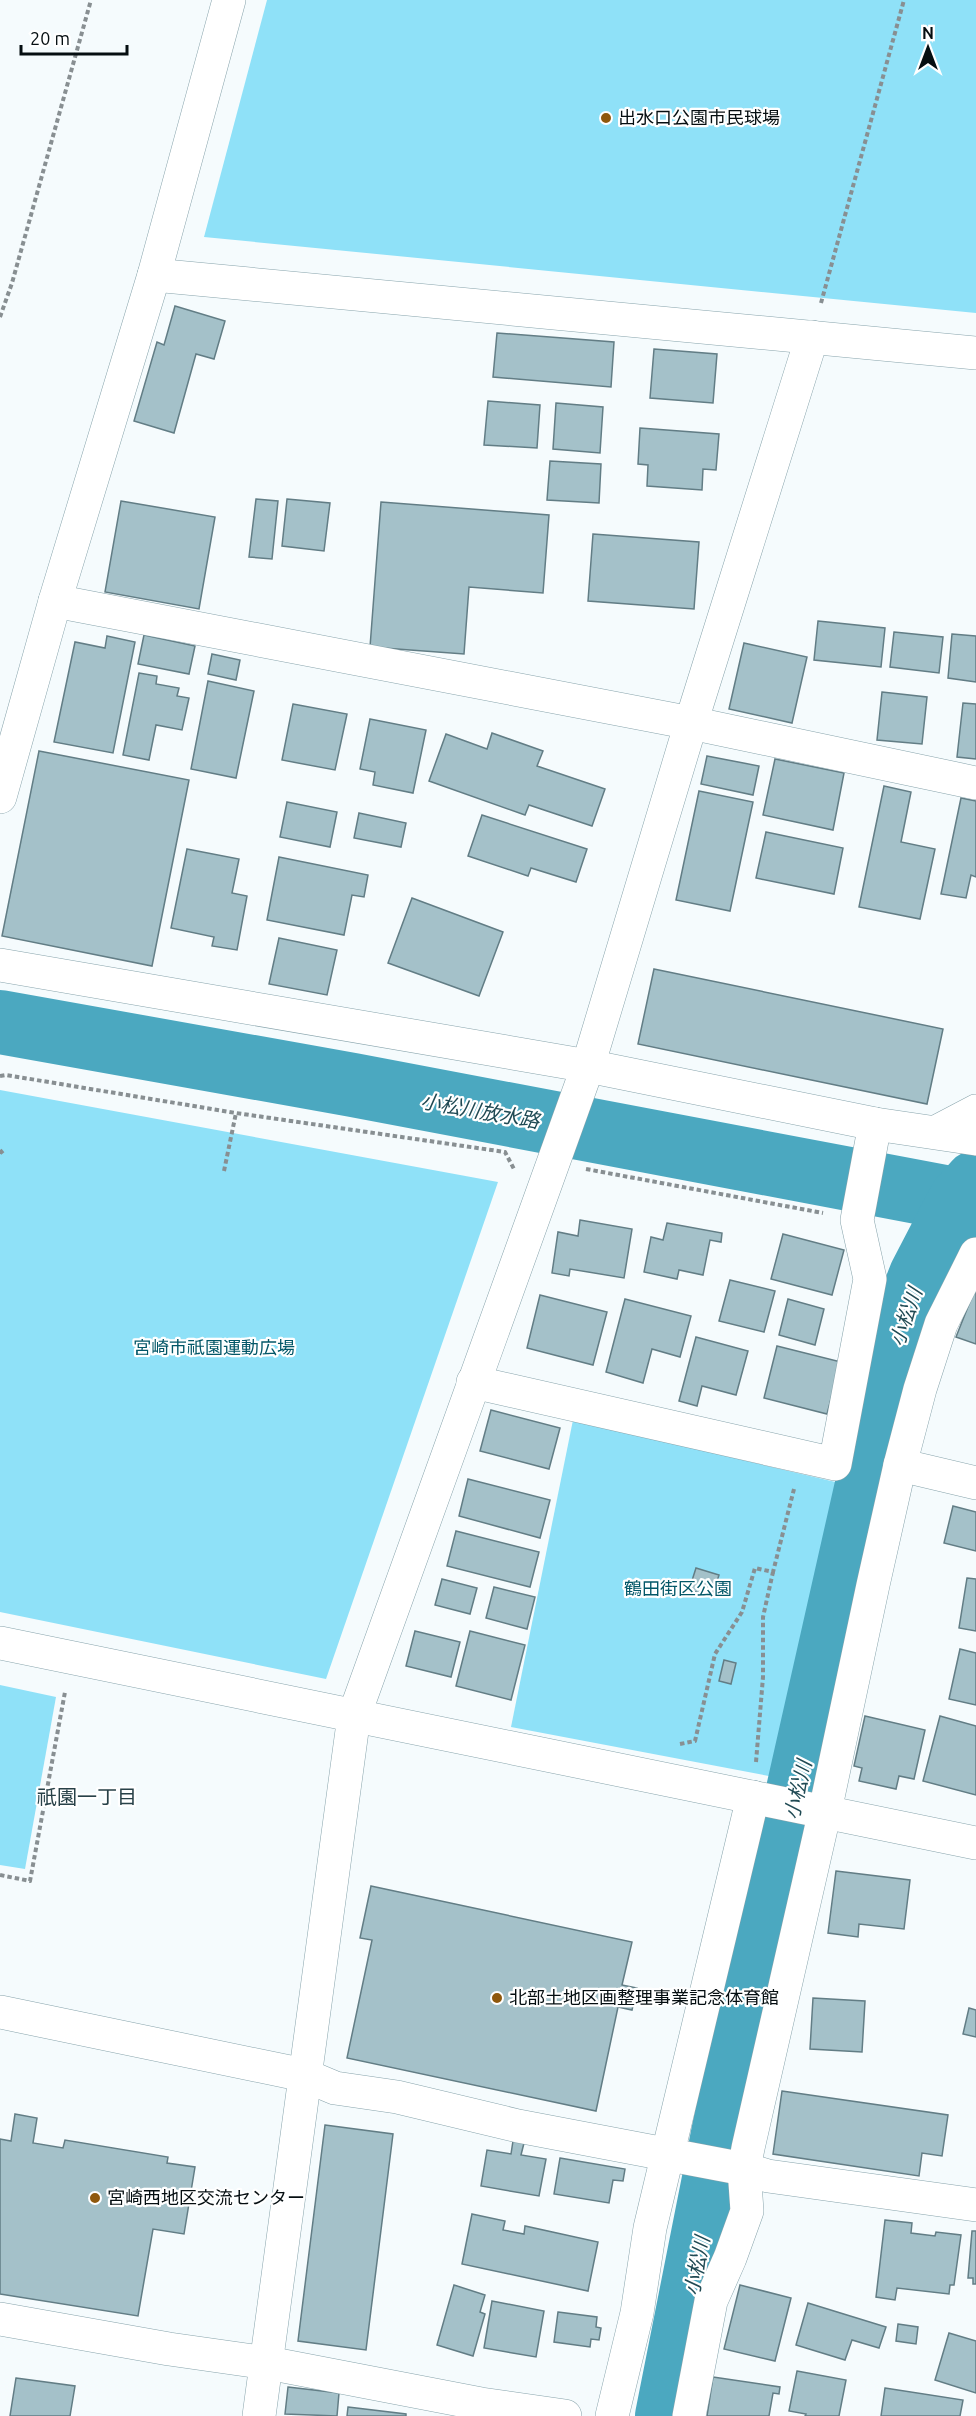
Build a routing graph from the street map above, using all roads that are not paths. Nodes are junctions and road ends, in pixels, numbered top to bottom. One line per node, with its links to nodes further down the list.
1 (229, 0): 2 (street)
2 (154, 274): 3 (street); 5 (street)
3 (812, 337): 4 (street); 6 (street)
4 (976, 353)
5 (56, 601): 6 (street); 8 (street)
6 (691, 723): 7 (street); 10 (street)
7 (976, 783)
8 (0, 797)
9 (0, 965): 10 (street)
10 (588, 1066): 12 (street); 16 (street)
11 (976, 1111): 13 (street)
12 (875, 1124): 13 (street); 16 (street)
13 (936, 1132): 14 (street)
14 (976, 1139)
15 (976, 1254): 17 (street)
16 (473, 1382): 20 (street)
17 (900, 1465): 18 (street); 22 (street)
18 (976, 1483)
19 (0, 1643): 20 (street)
20 (354, 1716): 21 (street); 25 (street)
21 (753, 1797): 22 (street); 26 (street)
22 (825, 1811): 23 (street); 27 (street)
23 (976, 1843)
24 (0, 2012): 25 (street)
25 (304, 2075): 26 (street); 30 (street)
26 (668, 2154): 27 (street); 33 (street)
27 (744, 2169): 28 (street); 34 (street)
28 (976, 2205)
29 (0, 2319): 30 (street)
30 (268, 2363): 31 (street); 32 (street)
31 (259, 2416)
32 (565, 2416)
33 (612, 2416)
34 (689, 2416)

